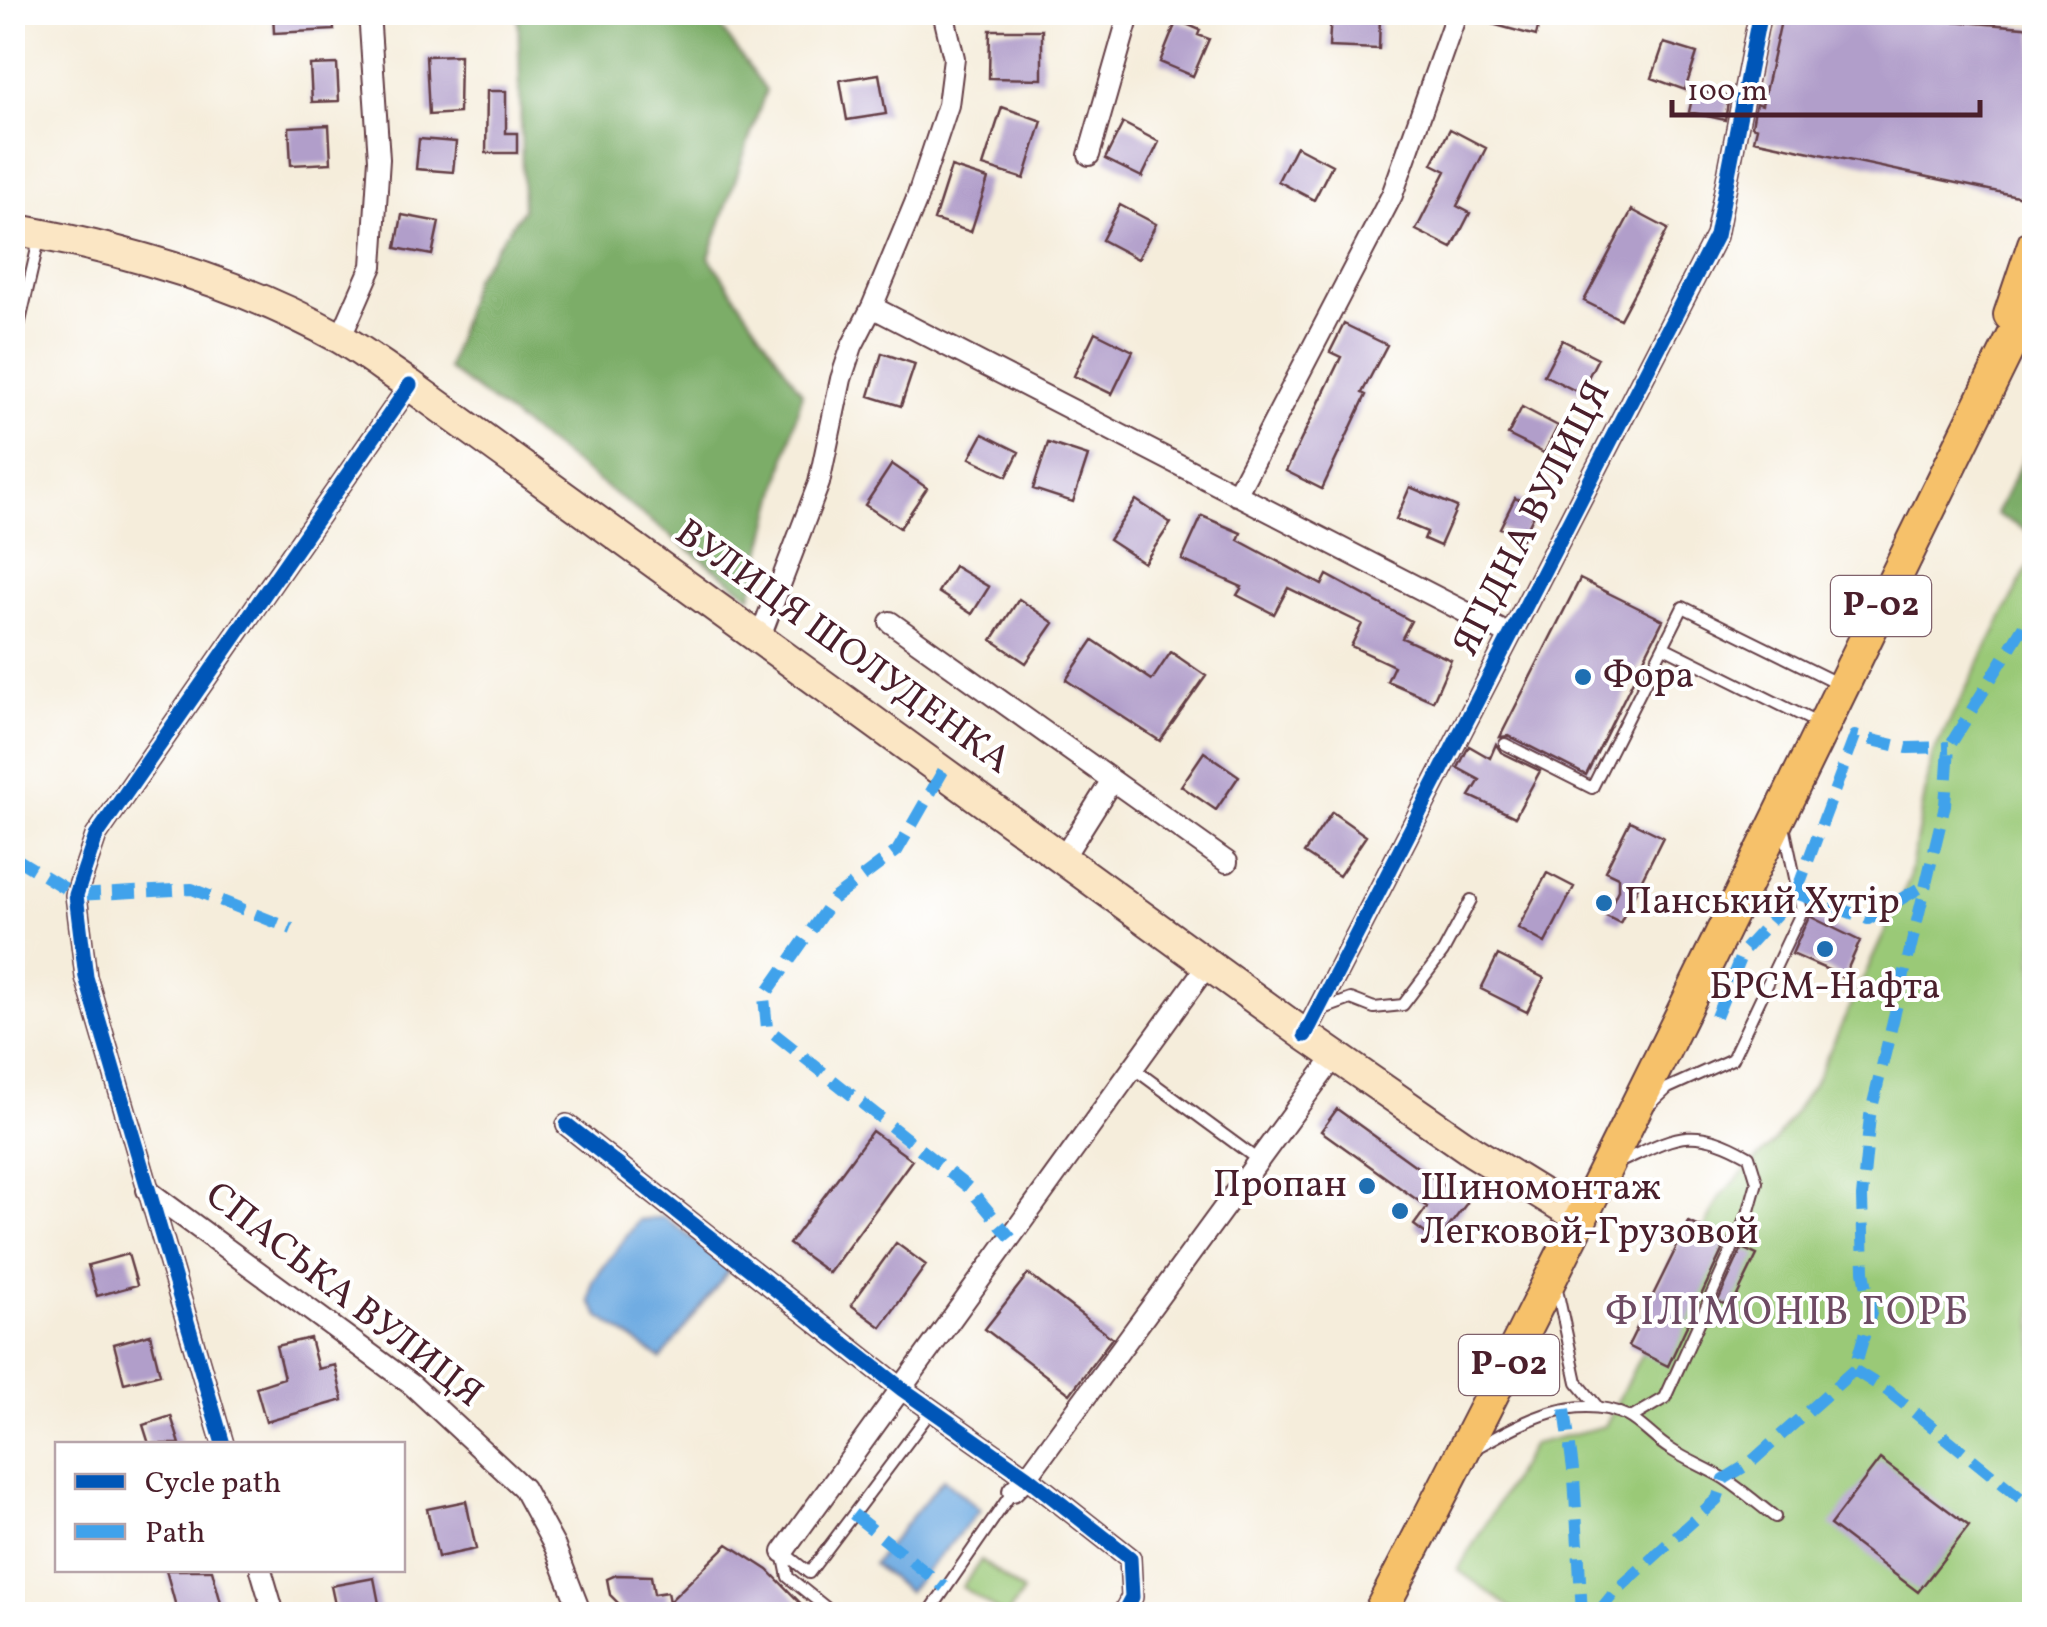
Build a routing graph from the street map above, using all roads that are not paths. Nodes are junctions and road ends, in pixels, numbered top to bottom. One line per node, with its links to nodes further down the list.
1 (369, 12): 11 (street)
2 (943, 12): 10 (street)
3 (1130, 12): 6 (street)
4 (1457, 12): 15 (street)
5 (1760, 12): 17 (street, ЯГІДНА ВУЛИЦЯ)
6 (1089, 154)
7 (27, 231): 11 (main road, ВУЛИЦЯ ШОЛУДЕНКА); 12 (lane)
8 (2034, 244): 14 (main road, Р-02)
9 (2034, 295): 14 (main road, Р-02)
10 (872, 307): 15 (street); 18 (street)
11 (340, 338): 13 (main road, ВУЛИЦЯ ШОЛУДЕНКА)
12 (12, 356)
13 (410, 385): 18 (main road, ВУЛИЦЯ ШОЛУДЕНКА); 36 (street)
14 (1982, 402): 20 (main road, Р-02)
15 (1236, 495): 17 (street)
16 (890, 622): 23 (street)
17 (1510, 635): 29 (street, ЯГІДНА ВУЛИЦЯ)
18 (760, 637): 25 (main road, ВУЛИЦЯ ШОЛУДЕНКА)
19 (1664, 647): 20 (lane); 21 (lane); 22 (lane)
20 (1842, 686): 21 (main road, Р-02)
21 (1822, 726): 24 (main road, Р-02)
22 (1506, 744)
23 (1112, 780): 25 (street); 26 (street)
24 (1782, 811): 33 (main road, Р-02); 33 (lane)
25 (1063, 858): 28 (main road, ВУЛИЦЯ ШОЛУДЕНКА)
26 (1226, 862)
27 (1471, 900): 29 (lane)
28 (1208, 964): 29 (main road, ВУЛИЦЯ ШОЛУДЕНКА); 31 (street)
29 (1311, 1023): 30 (main road, ВУЛИЦЯ ШОЛУДЕНКА)
30 (1335, 1056): 34 (street); 37 (main road, ВУЛИЦЯ ШОЛУДЕНКА)
31 (1133, 1068): 34 (lane); 39 (street)
32 (568, 1125): 39 (street)
33 (1626, 1128): 35 (main road, Р-02)
34 (1258, 1160): 45 (street)
35 (1606, 1169): 37 (main road, Р-02); 42 (lane)
36 (147, 1190): 43 (street); 50 (street, СПАСЬКА ВУЛИЦЯ)
37 (1582, 1219): 38 (main road, Р-02)
38 (1554, 1273): 40 (lane); 44 (main road, Р-02)
39 (902, 1389): 41 (street); 47 (street)
40 (1596, 1405): 42 (lane); 44 (lane)
41 (931, 1411): 45 (street); 47 (lane)
42 (1631, 1418): 46 (lane)
43 (222, 1442)
44 (1462, 1456): 54 (main road, Р-02)
45 (1020, 1484): 52 (lane); 53 (street)
46 (1775, 1517)
47 (783, 1552): 51 (lane)
48 (262, 1572): 49 (street)
49 (274, 1614)
50 (581, 1614)
51 (834, 1614)
52 (928, 1614)
53 (1123, 1614)
54 (1380, 1614)

